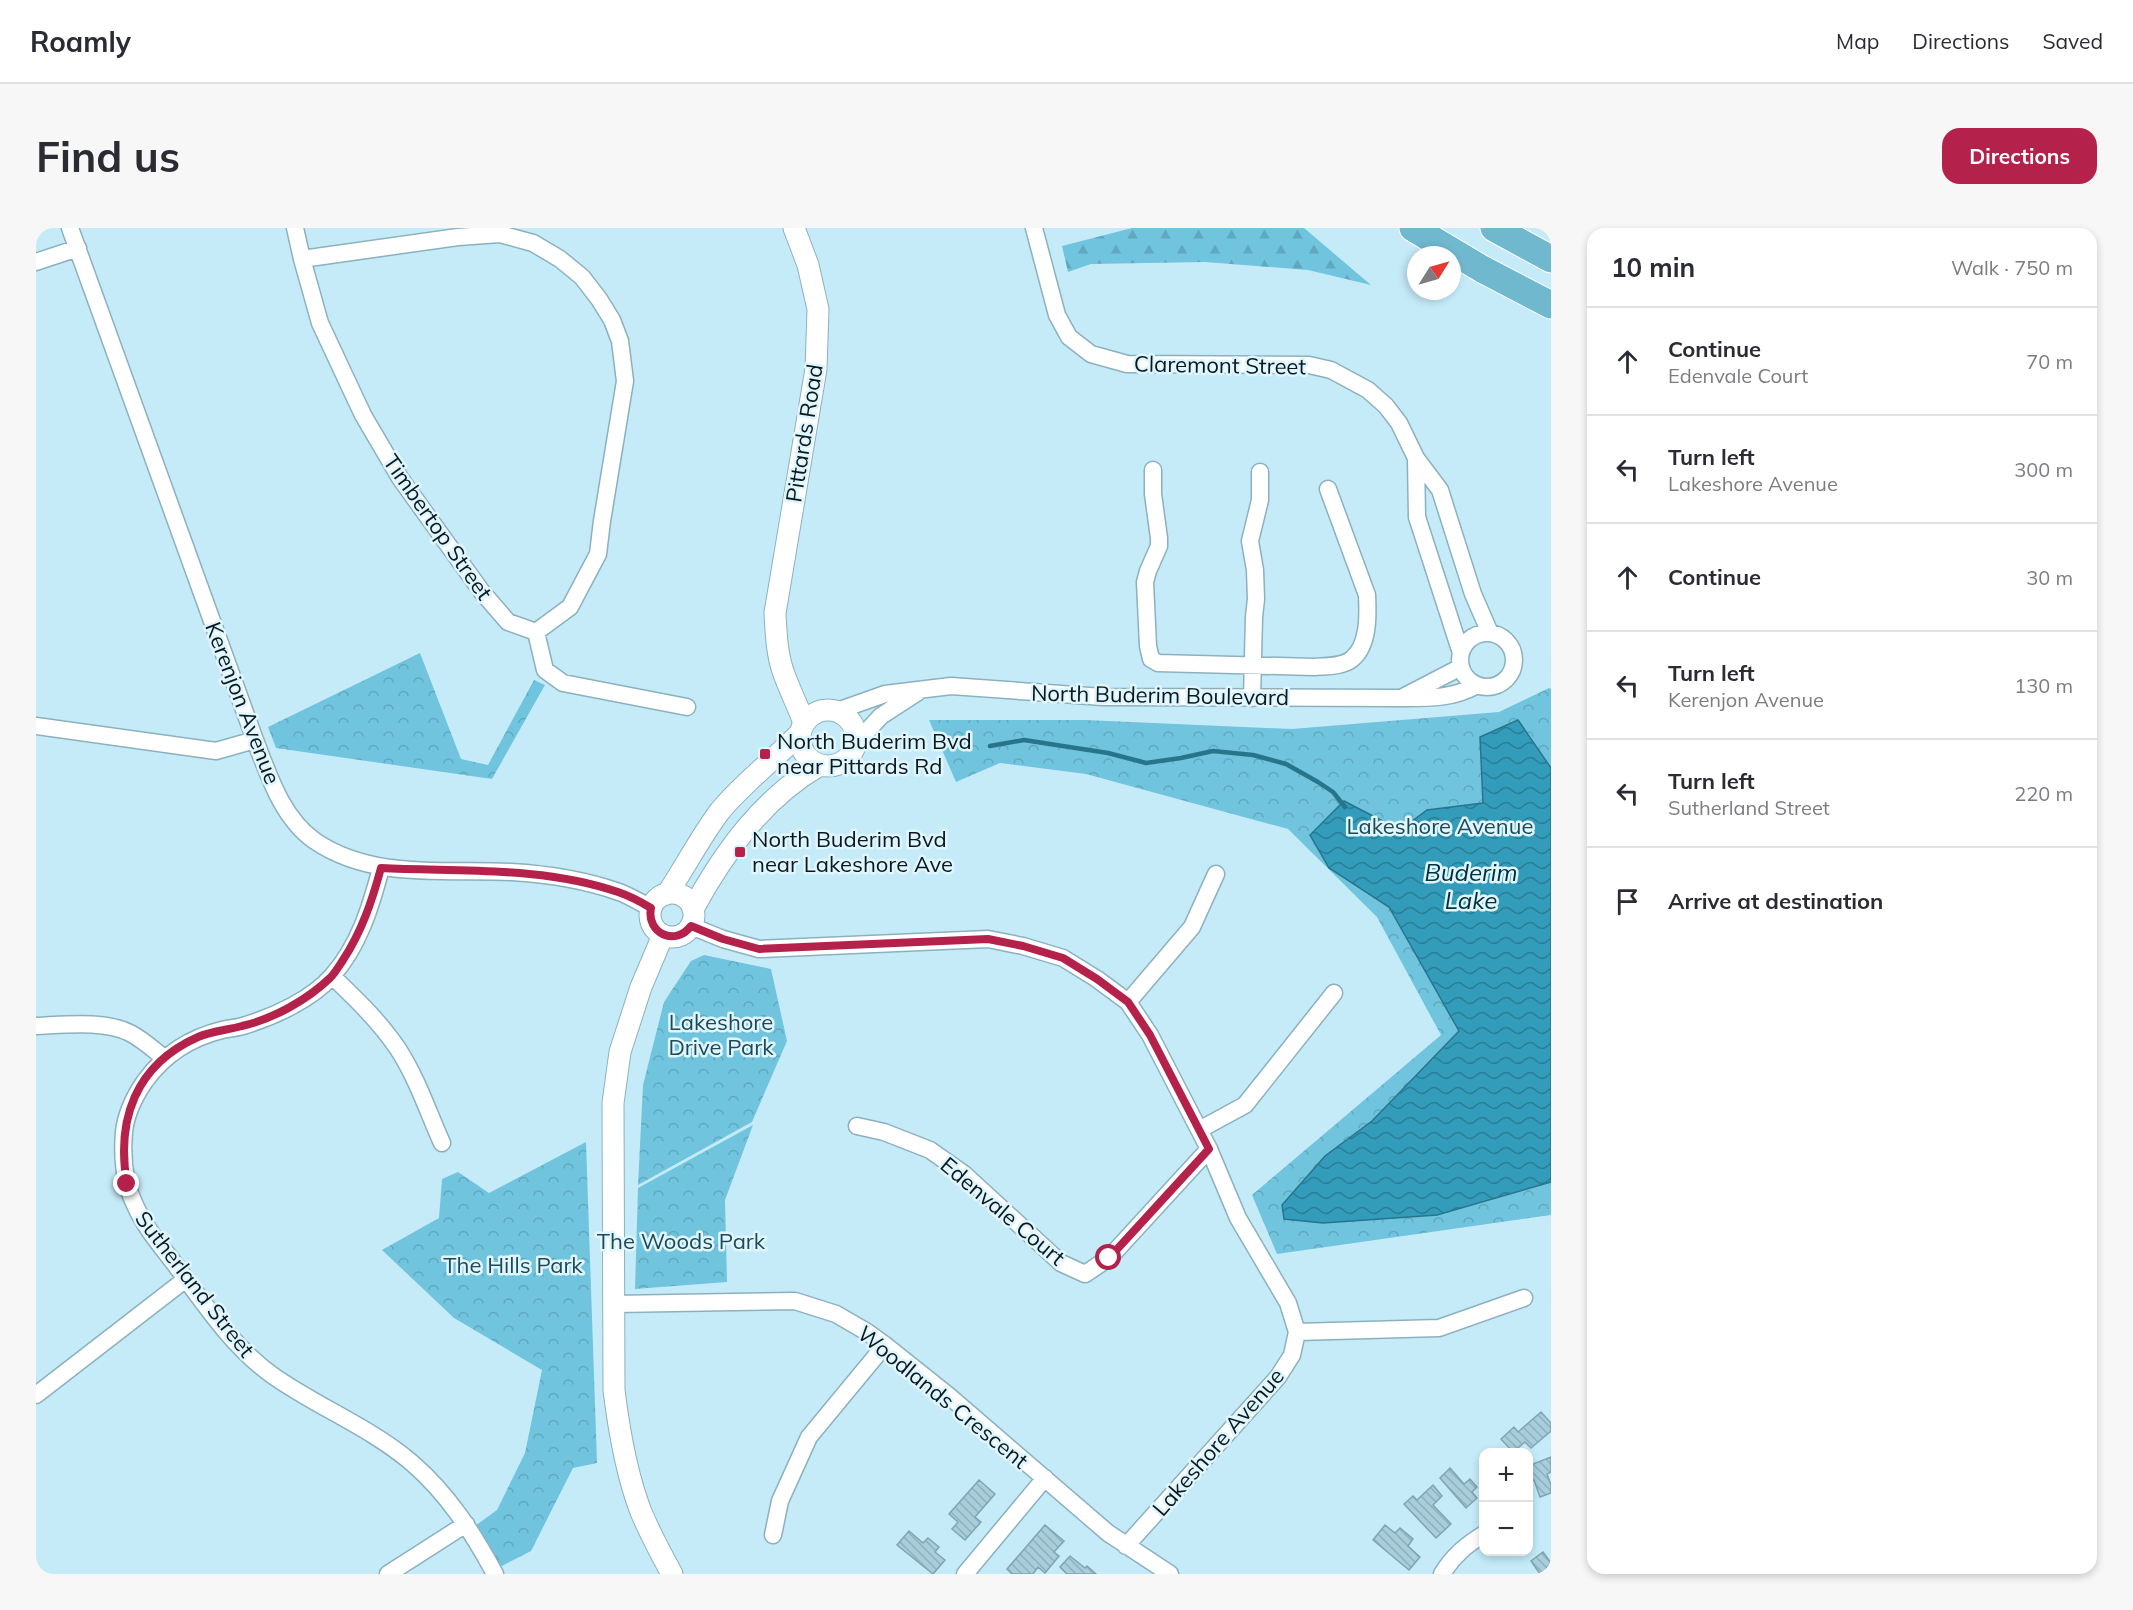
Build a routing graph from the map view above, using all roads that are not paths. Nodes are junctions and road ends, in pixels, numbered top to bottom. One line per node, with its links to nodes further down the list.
1 (70, 228): 7 (street, Kerenjon Avenue)
2 (296, 228): 8 (street, Timbertop Street)
3 (794, 228): 18 (street, Pittards Road)
4 (1034, 228): 12 (street, Claremont Street)
5 (1413, 228): 11 (highway)
6 (1494, 228): 9 (highway)
7 (78, 248): 10 (street); 29 (street, Kerenjon Avenue)
8 (302, 259): 16 (street, Timbertop Street); 16 (street)
9 (1551, 260)
10 (36, 262)
11 (1551, 305)
12 (1416, 458): 17 (street, Claremont Street); 19 (street, Claremont Street)
13 (1153, 470): 20 (street)
14 (1260, 472): 20 (street)
15 (1328, 489): 20 (street)
16 (536, 632): 25 (street)
17 (1490, 633): 19 (street); 21 (street)
18 (777, 641): 26 (street, Pittards Road); 28 (street, Pittards Road)
19 (1461, 660): 21 (street); 24 (street, North Buderim Boulevard)
20 (1253, 664): 23 (street)
21 (1477, 686): 24 (street, North Buderim Boulevard)
22 (921, 690): 23 (street, North Buderim Boulevard); 26 (street, North Buderim Boulevard); 30 (street, North Buderim Boulevard)
23 (1252, 698): 24 (street, North Buderim Boulevard)
24 (1399, 698)
25 (687, 707)
26 (831, 711): 28 (street); 30 (street)
27 (36, 726): 29 (street)
28 (802, 728): 31 (street); 34 (street)
29 (255, 740): 32 (street, Kerenjon Avenue)
30 (856, 742): 31 (street)
31 (820, 765): 36 (street)
32 (381, 868): 35 (street, Kerenjon Avenue); 38 (street, Sutherland Street)
33 (1216, 874): 40 (street)
34 (668, 894): 35 (street); 36 (street)
35 (651, 908): 37 (street)
36 (692, 918): 37 (street); 40 (street)
37 (663, 935): 49 (street)
38 (332, 976): 42 (street, Sutherland Street); 45 (street)
39 (1334, 993): 44 (street)
40 (1128, 1002): 44 (street)
41 (36, 1026): 42 (street)
42 (164, 1058): 47 (street, Sutherland Street)
43 (857, 1126): 46 (street, Edenvale Court)
44 (1199, 1130): 46 (street)
45 (442, 1143)
46 (1209, 1149): 50 (street)
47 (186, 1279): 52 (street); 54 (street, Sutherland Street)
48 (1524, 1298): 50 (street)
49 (614, 1304): 51 (street, Woodlands Crescent); 60 (street)
50 (1297, 1332): 57 (street, Lakeshore Avenue)
51 (885, 1345): 53 (street, Woodlands Crescent); 55 (street)
52 (36, 1395)
53 (1045, 1478): 57 (street, Woodlands Crescent); 61 (street)
54 (466, 1524): 58 (street); 59 (street, Sutherland Street)
55 (773, 1535)
56 (1479, 1537): 63 (street)
57 (1126, 1546): 62 (street, Woodlands Crescent)
58 (388, 1574)
59 (495, 1574)
60 (672, 1574)
61 (965, 1574)
62 (1170, 1574)
63 (1442, 1574)

